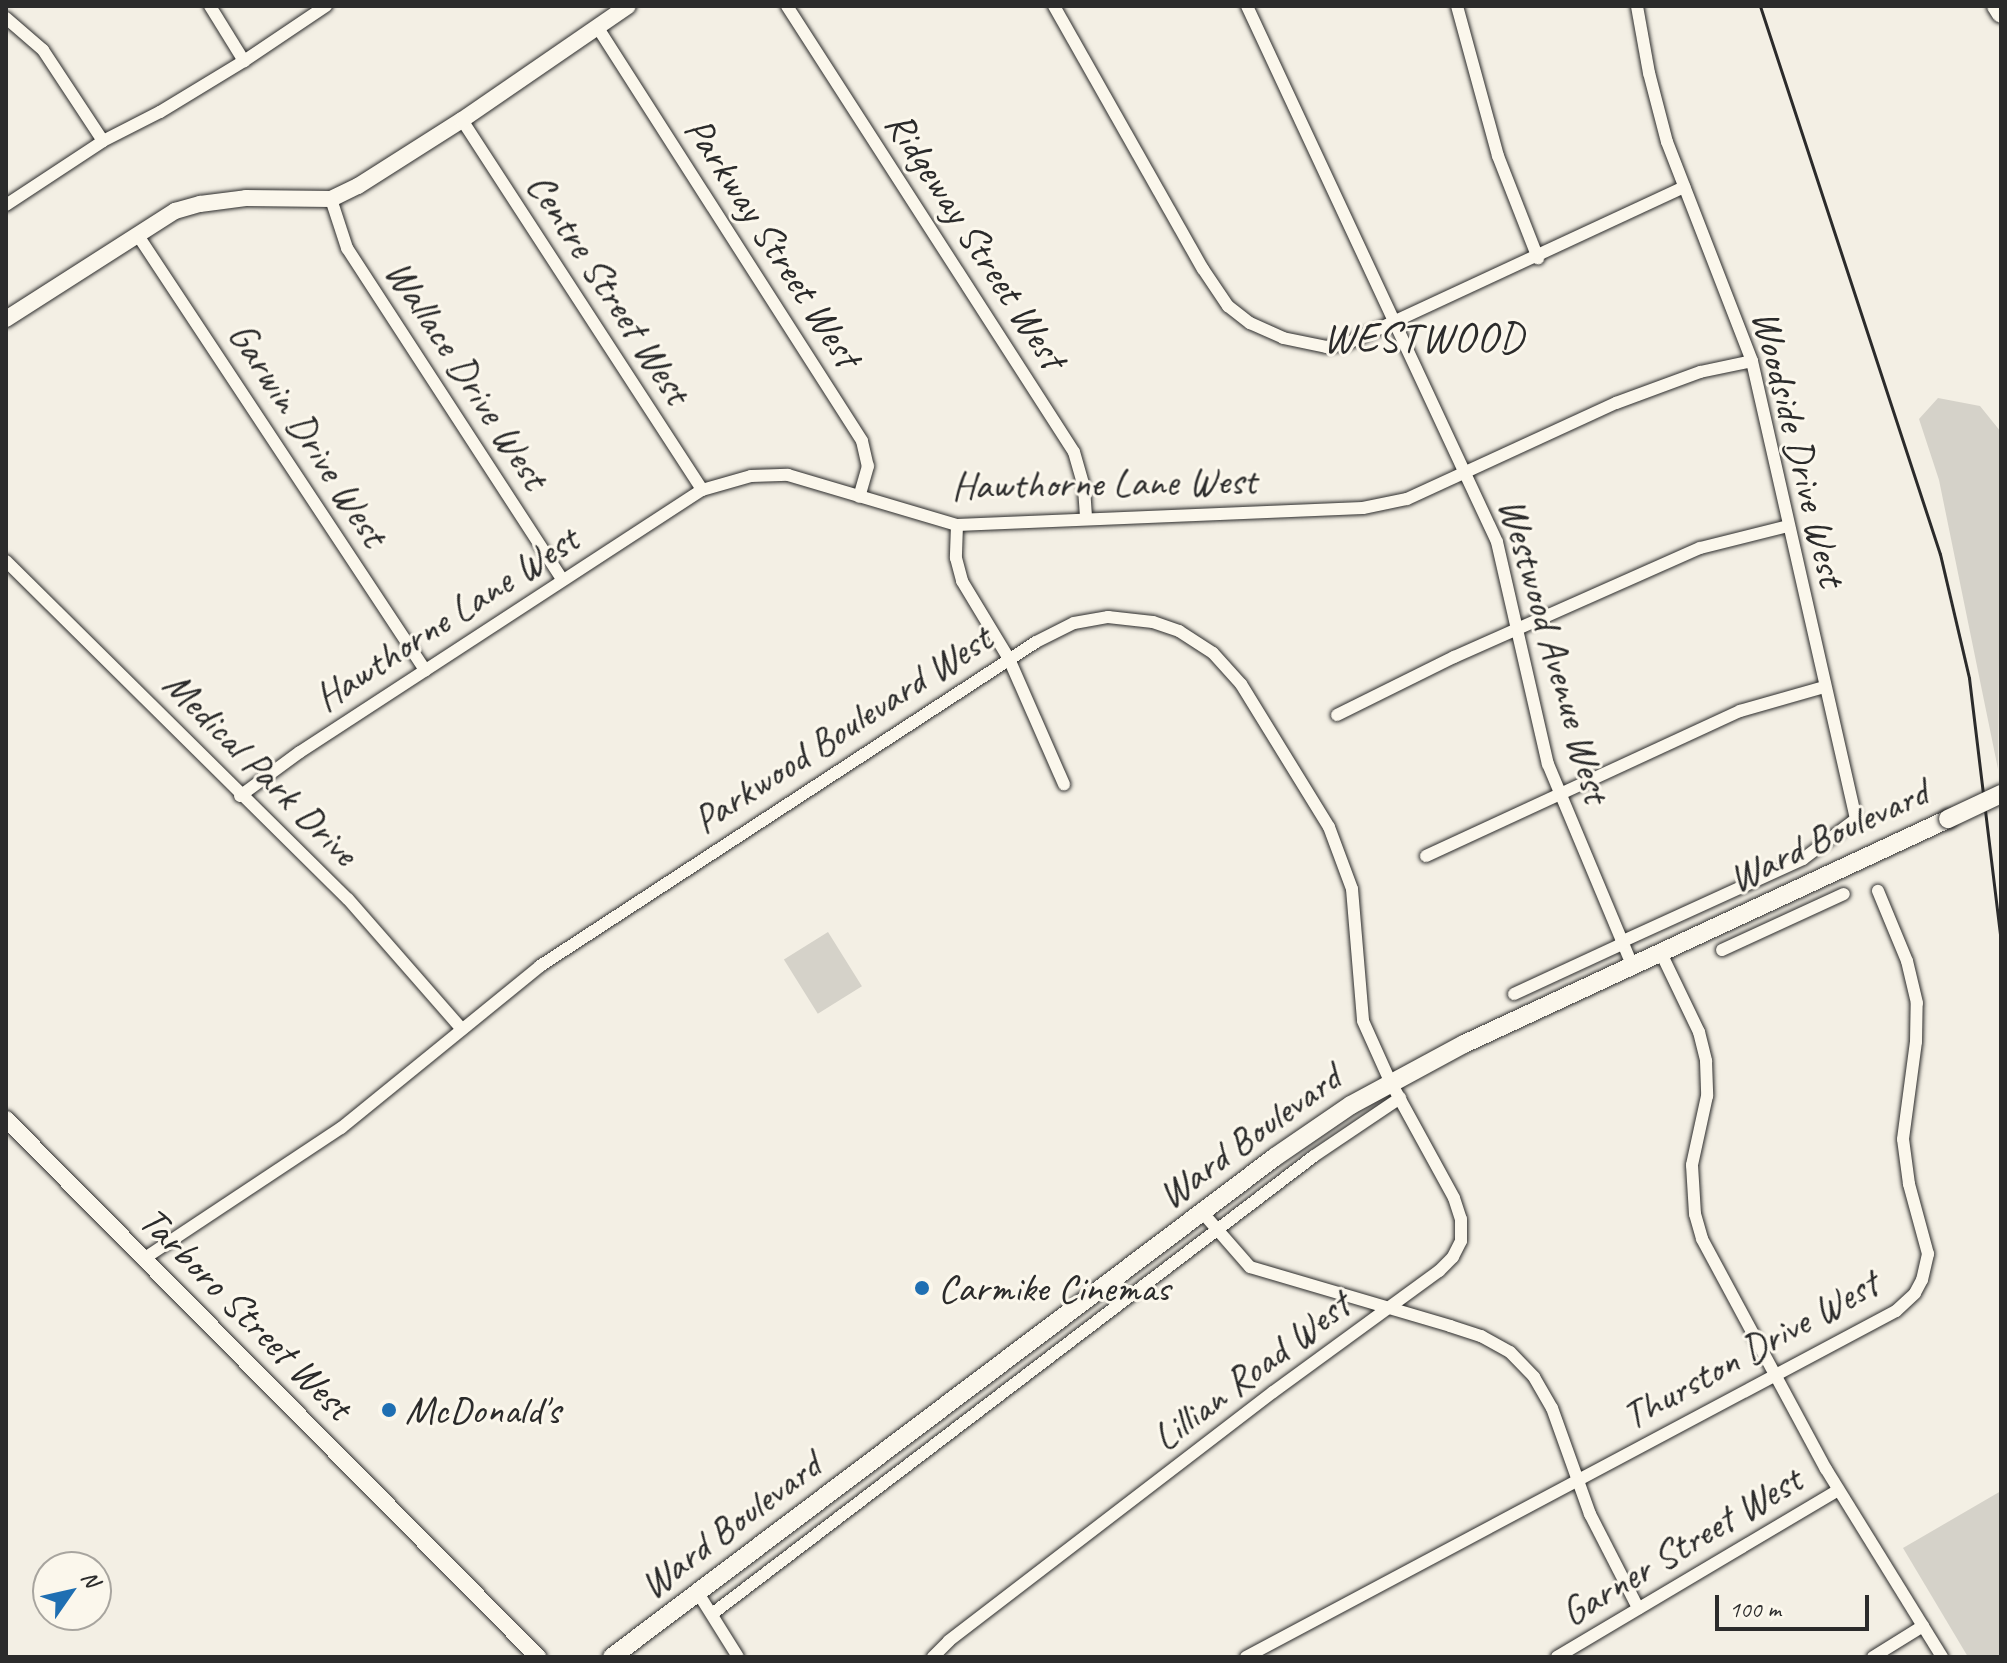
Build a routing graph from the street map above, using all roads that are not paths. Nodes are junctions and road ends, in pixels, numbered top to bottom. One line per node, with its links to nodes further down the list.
1 (210, 6): 13 (street)
2 (326, 6): 13 (street)
3 (787, 6): 27 (street, Ridgeway Street West)
4 (1054, 6): 22 (street)
5 (1247, 6): 22 (street, Westwood Avenue West)
6 (1457, 6): 20 (street)
7 (1637, 6): 16 (street, Woodside Drive West)
8 (1996, 6): 10 (main road)
9 (619, 9): 12 (main road)
10 (2001, 14)
11 (6, 18): 15 (street)
12 (598, 28): 14 (main road); 26 (street, Parkway Street West)
13 (244, 61): 15 (street)
14 (462, 120): 17 (main road); 25 (street, Centre Street West)
15 (103, 141): 18 (street)
16 (1684, 187): 20 (street); 23 (street, Woodside Drive West)
17 (331, 199): 19 (main road); 31 (street, Wallace Drive West)
18 (6, 205)
19 (137, 234): 21 (main road); 34 (street, Garwin Drive West)
20 (1538, 258): 22 (street)
21 (6, 319)
22 (1395, 324): 24 (street, Westwood Avenue West)
23 (1752, 361): 24 (street, Hawthorne Lane West); 29 (street, Woodside Drive West)
24 (1467, 473): 27 (street, Hawthorne Lane West); 32 (street, Westwood Avenue West)
25 (702, 490): 26 (street, Hawthorne Lane West); 31 (street, Hawthorne Lane West)
26 (859, 497): 28 (street, Hawthorne Lane West)
27 (1086, 519): 28 (street, Hawthorne Lane West)
28 (957, 525): 33 (street)
29 (1788, 526): 32 (street); 35 (street, Woodside Drive West)
30 (6, 561): 40 (street, Medical Park Drive)
31 (562, 579): 34 (street, Hawthorne Lane West)
32 (1519, 630): 36 (street); 38 (street, Westwood Avenue West)
33 (1009, 659): 37 (street); 51 (street, Parkwood Boulevard West); 52 (street, Parkwood Boulevard West)
34 (425, 670): 40 (street, Hawthorne Lane West)
35 (1824, 687): 38 (street); 46 (street, Woodside Drive West)
36 (1337, 715)
37 (1064, 784)
38 (1560, 794): 41 (street); 46 (street, Westwood Avenue West)
39 (2001, 794): 44 (main road, Ward Boulevard, bridge)
40 (240, 796): 51 (street, Medical Park Drive)
41 (1426, 856)
42 (1878, 891): 59 (street, Thurston Drive West)
43 (1844, 894): 45 (street)
44 (1758, 908): 45 (street); 48 (main road, Ward Boulevard)
45 (1767, 929): 47 (street)
46 (1621, 943): 49 (street, Westwood Avenue West); 50 (street)
47 (1722, 950)
48 (1661, 953): 49 (main road, Ward Boulevard); 59 (street)
49 (1633, 967): 52 (main road, Ward Boulevard)
50 (1514, 994)
51 (462, 1029): 57 (street, Parkwood Boulevard West)
52 (1390, 1081): 53 (street, Lillian Road West); 55 (main road, Ward Boulevard)
53 (1400, 1098): 56 (street); 58 (street, Lillian Road West)
54 (6, 1119): 57 (main road, Tarboro Street West)
55 (1202, 1212): 56 (street); 62 (main road, Ward Boulevard)
56 (1217, 1230): 58 (street); 64 (street)
57 (145, 1258): 67 (main road, Tarboro Street West)
58 (1389, 1308): 60 (street); 70 (street, Lillian Road West)
59 (1774, 1374): 60 (street, Thurston Drive West); 61 (street)
60 (1578, 1482): 63 (street); 66 (street, Thurston Drive West)
61 (1838, 1490): 63 (street, Garner Street West); 65 (street)
62 (698, 1593): 64 (street); 68 (main road, Ward Boulevard)
63 (1638, 1608): 73 (street, Garner Street West)
64 (712, 1614): 69 (street)
65 (1923, 1626): 74 (street); 75 (street)
66 (1270, 1644): 71 (street, Thurston Drive West); 72 (street)
67 (538, 1657)
68 (612, 1657)
69 (738, 1657)
70 (933, 1657)
71 (1246, 1657)
72 (1277, 1657)
73 (1557, 1657)
74 (1873, 1657)
75 (1942, 1657)

